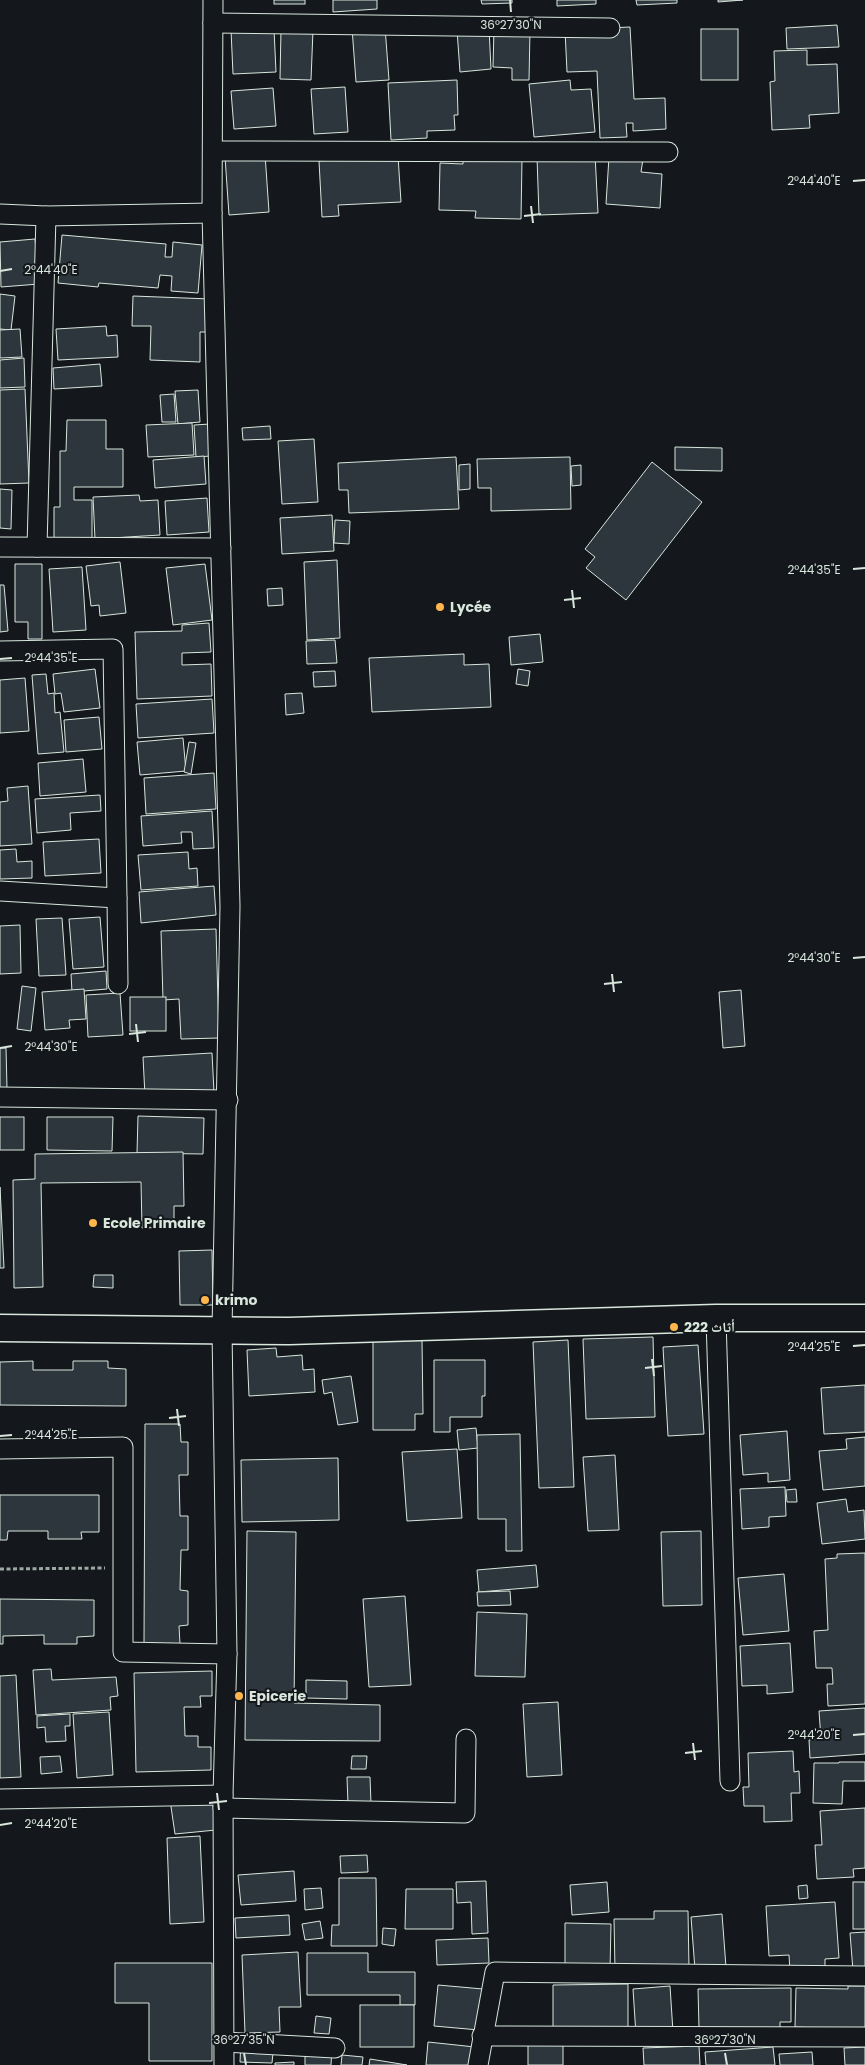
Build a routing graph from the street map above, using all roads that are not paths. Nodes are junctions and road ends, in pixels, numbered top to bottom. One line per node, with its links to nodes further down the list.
1 (213, 0): 2 (street)
2 (213, 23): 3 (street); 4 (street)
3 (610, 28)
4 (213, 151): 5 (street); 6 (street)
5 (668, 152)
6 (212, 213): 8 (street); 11 (street)
7 (0, 214): 8 (street)
8 (46, 216): 10 (street)
9 (0, 547): 10 (street)
10 (37, 547): 11 (street)
11 (221, 548): 17 (street)
12 (0, 651): 14 (street)
13 (0, 892): 14 (street)
14 (117, 898): 15 (street)
15 (118, 984)
16 (0, 1097): 17 (street)
17 (228, 1100): 21 (street)
18 (716, 1318): 19 (main road); 21 (main road); 25 (street)
19 (865, 1318)
20 (0, 1328): 21 (main road)
21 (222, 1330): 23 (street)
22 (0, 1449): 23 (street)
23 (227, 1654): 27 (street)
24 (466, 1740): 27 (street)
25 (730, 1781)
26 (0, 1799): 27 (street)
27 (223, 1801): 31 (street)
28 (865, 1976): 29 (street)
29 (482, 2036): 30 (street); 34 (street)
30 (865, 2037)
31 (224, 2042): 32 (street); 33 (street)
32 (335, 2048)
33 (224, 2065)
34 (478, 2065)

